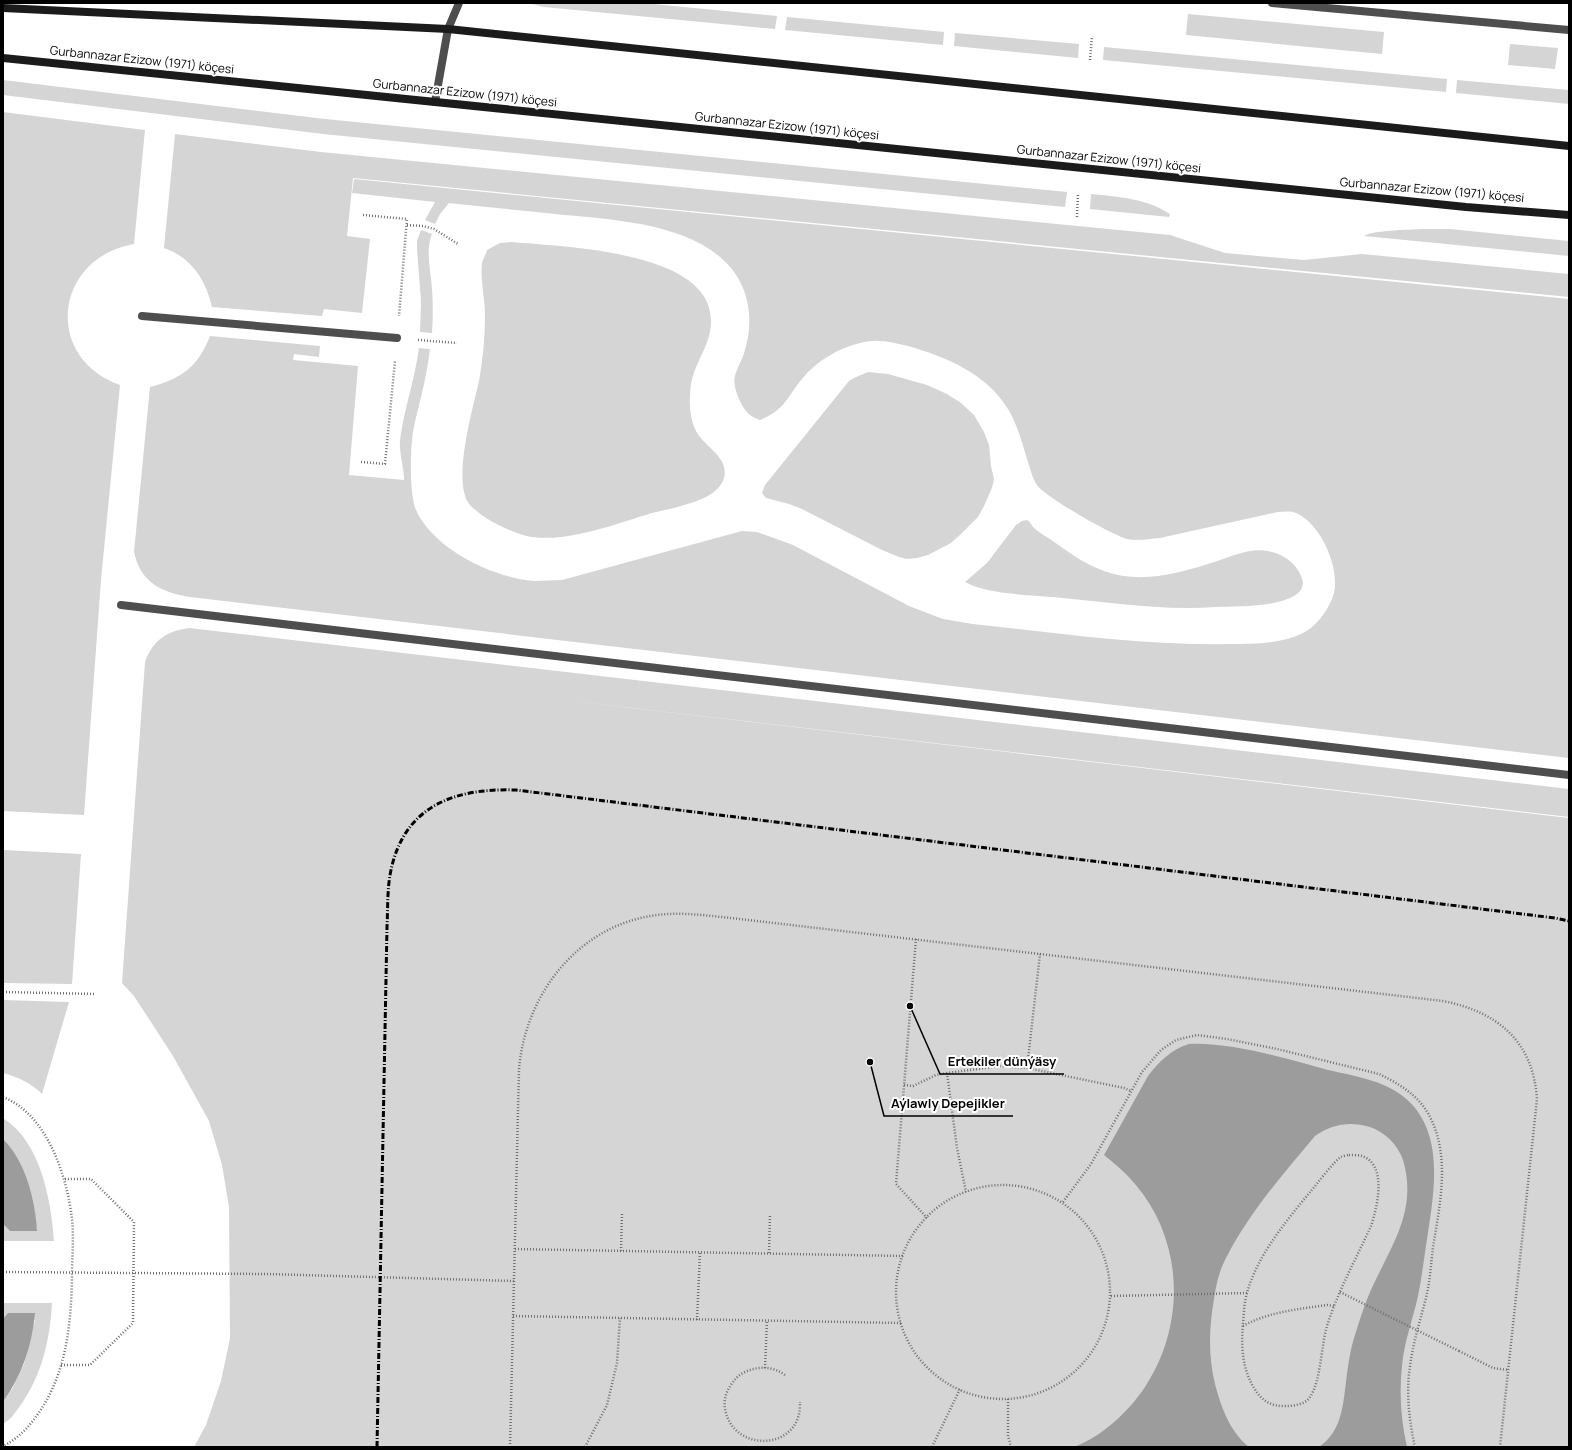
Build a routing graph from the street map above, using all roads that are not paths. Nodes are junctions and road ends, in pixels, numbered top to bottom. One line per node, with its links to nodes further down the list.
1 (459, 3): 5 (street)
2 (1272, 3): 3 (street)
3 (1295, 4): 6 (street)
4 (3, 8): 5 (street)
5 (448, 29): 8 (street); 9 (street)
6 (1569, 30)
7 (3, 58): 8 (street, Gurbannazar Ezizow (1971) köçesi)
8 (435, 102): 10 (street, Gurbannazar Ezizow (1971) köçesi)
9 (1569, 146)
10 (1569, 215)
11 (142, 316): 12 (street)
12 (397, 338)
13 (121, 605): 14 (street)
14 (1569, 775)

